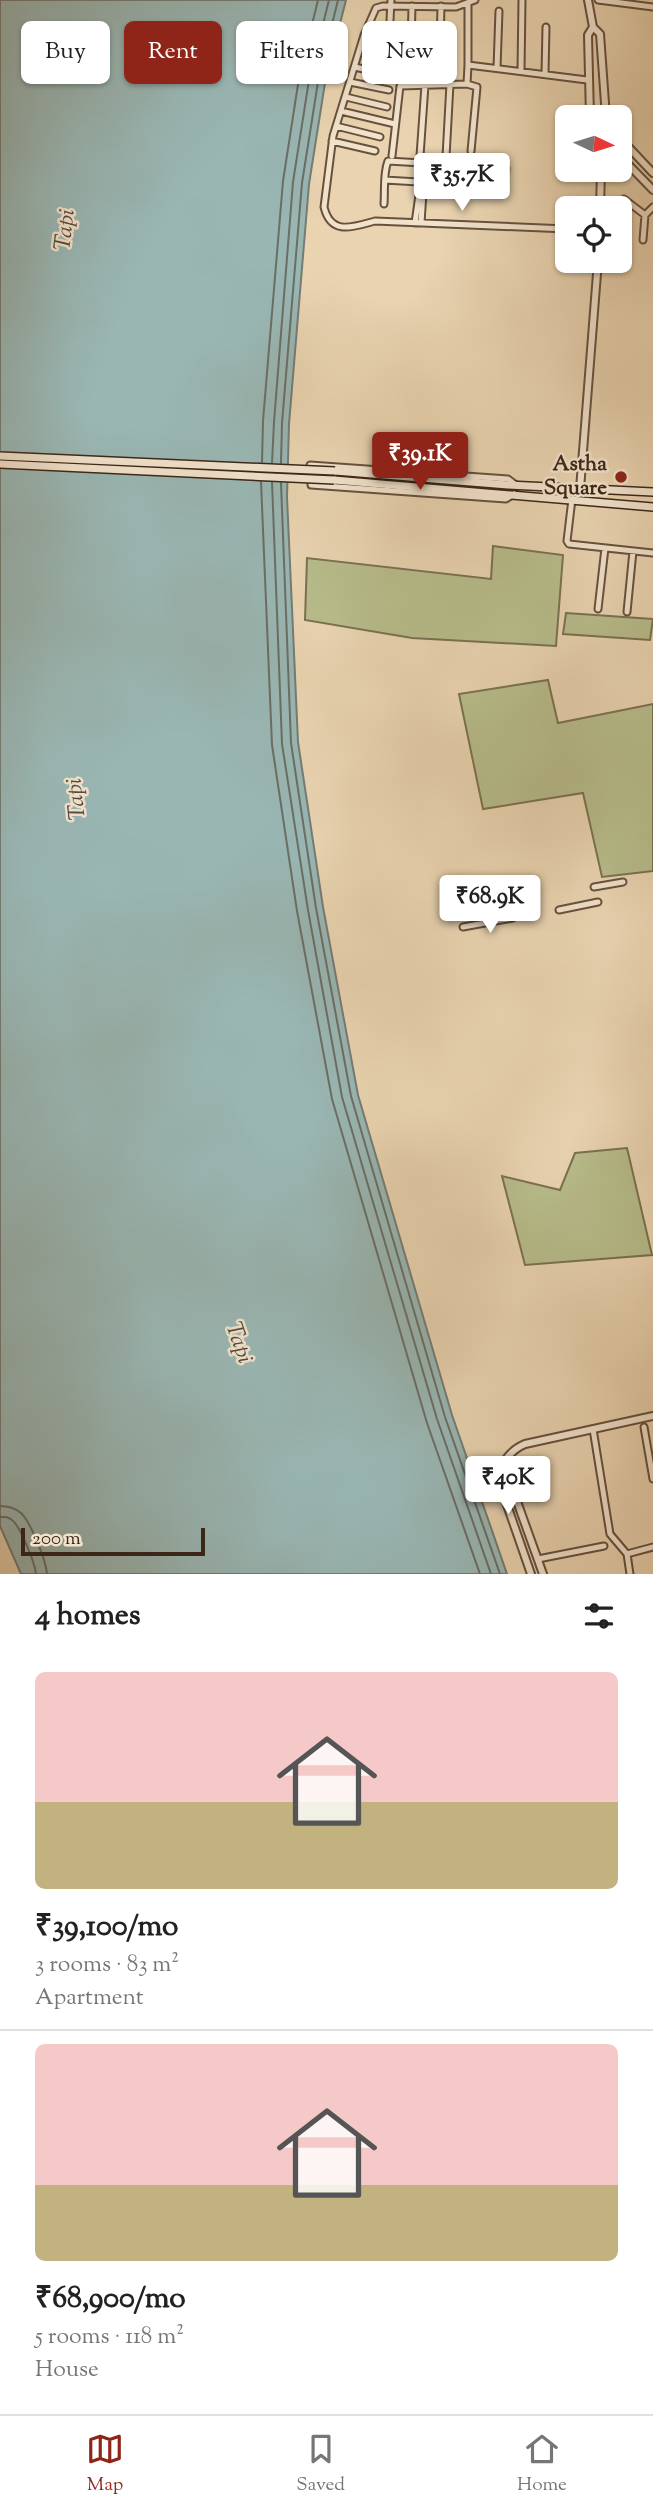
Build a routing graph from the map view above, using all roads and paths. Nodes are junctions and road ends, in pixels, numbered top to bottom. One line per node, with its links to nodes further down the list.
1 (522, 0): 20 (street)
2 (588, 0): 15 (street)
3 (598, 0): 5 (street)
4 (471, 1): 8 (street); 16 (street)
5 (630, 1): 9 (street)
6 (391, 3): 7 (street); 11 (street); 17 (street)
7 (412, 6): 8 (street); 12 (street)
8 (441, 6): 13 (street)
9 (653, 6)
10 (499, 11): 18 (street)
11 (390, 21)
12 (412, 21)
13 (441, 21)
14 (546, 27): 21 (street)
15 (593, 27): 22 (street); 33 (street)
16 (468, 65): 18 (street); 27 (street)
17 (355, 67): 19 (street); 23 (street)
18 (497, 68): 20 (street)
19 (362, 69)
20 (521, 71): 21 (street)
21 (545, 74): 22 (street)
22 (587, 80): 32 (street)
23 (351, 82): 30 (street); 31 (street)
24 (439, 84): 29 (street)
25 (450, 84): 45 (street)
26 (457, 84): 27 (street)
27 (467, 84): 41 (street)
28 (410, 85): 29 (street); 36 (street)
29 (425, 85): 44 (street)
30 (389, 90)
31 (345, 97): 34 (street); 35 (street)
32 (589, 105)
33 (605, 105)
34 (387, 107)
35 (341, 111): 36 (street); 37 (street)
36 (395, 124): 43 (street)
37 (336, 126): 38 (street); 39 (street)
38 (380, 137)
39 (332, 141): 40 (street); 58 (street)
40 (375, 151)
41 (471, 151)
42 (632, 151): 49 (street)
43 (392, 156)
44 (420, 156)
45 (446, 157)
46 (425, 162): 47 (street); 50 (street); 51 (street)
47 (470, 164): 52 (street); 52 (street)
48 (632, 169): 53 (street)
49 (653, 173)
50 (385, 180): 51 (street); 54 (street)
51 (423, 181): 52 (street); 58 (street)
52 (468, 186)
53 (653, 191)
54 (384, 204)
55 (632, 204): 57 (street)
56 (653, 207): 57 (street)
57 (645, 215): 60 (street)
58 (418, 223): 59 (street)
59 (555, 229)
60 (643, 240)
61 (597, 273): 66 (street)
62 (0, 456): 64 (main road, bridge)
63 (0, 464): 64 (main road, bridge)
64 (335, 475): 65 (main road)
65 (516, 489): 65 (street); 66 (main road); 68 (main road)
66 (580, 489): 67 (main road); 68 (main road)
67 (653, 492)
68 (575, 499): 69 (main road); 70 (street)
69 (653, 507)
70 (605, 548): 71 (street); 73 (street)
71 (634, 551): 72 (street); 74 (street)
72 (653, 553)
73 (598, 609)
74 (626, 611)
75 (623, 882): 76 (street)
76 (594, 887)
77 (598, 902): 78 (street)
78 (559, 910)
79 (513, 918): 80 (street)
80 (463, 927)
81 (653, 1416): 83 (street)
82 (643, 1427): 85 (street)
83 (593, 1429): 84 (street); 89 (street)
84 (510, 1454): 90 (street); 91 (street)
85 (651, 1459): 86 (street)
86 (653, 1479)
87 (604, 1546): 90 (street)
88 (653, 1547): 89 (street)
89 (627, 1554): 93 (street)
90 (538, 1559): 92 (street)
91 (531, 1574)
92 (543, 1574)
93 (630, 1574)

